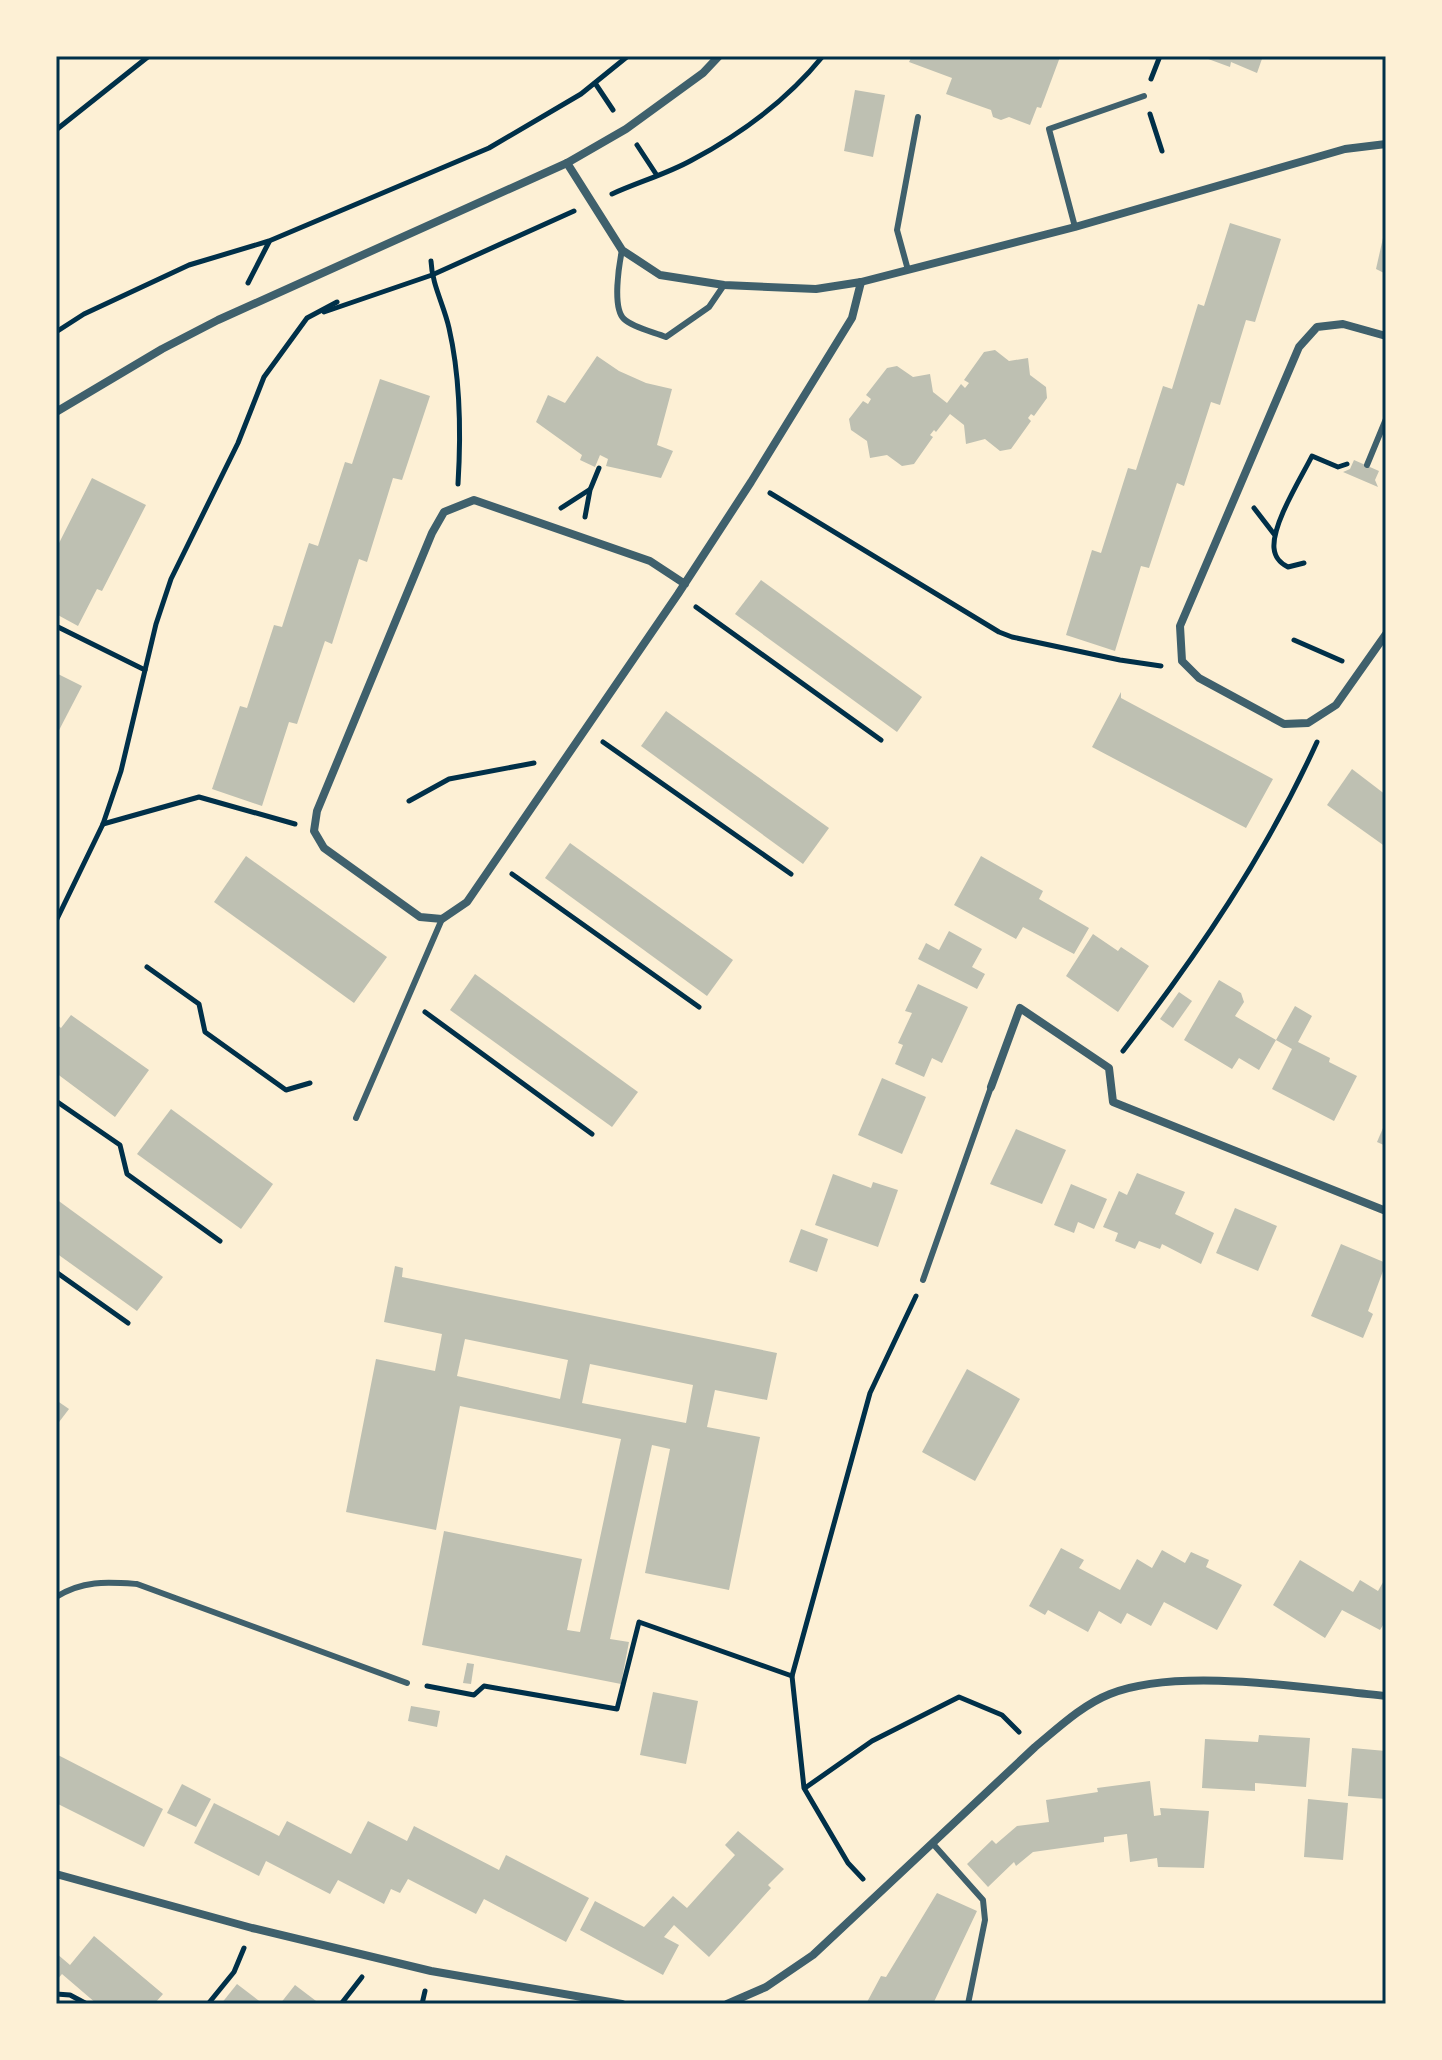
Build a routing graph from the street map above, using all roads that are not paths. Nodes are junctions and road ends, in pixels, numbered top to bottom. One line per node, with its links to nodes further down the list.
1 (719, 56): 5 (street)
2 (1144, 96): 6 (lane)
3 (918, 117): 8 (lane)
4 (1386, 144): 6 (street)
5 (567, 163): 7 (street); 12 (street)
6 (1075, 227): 8 (street)
7 (622, 250): 10 (street); 10 (lane)
8 (908, 270): 9 (street)
9 (861, 282): 10 (street); 15 (street)
10 (724, 285)
11 (1386, 336): 16 (street)
12 (56, 412)
13 (1386, 419): 14 (lane)
14 (1367, 465)
15 (685, 584): 17 (street); 17 (street)
16 (1386, 634)
17 (442, 919): 19 (lane)
18 (991, 1087): 20 (street); 21 (lane)
19 (356, 1118)
20 (1386, 1211)
21 (923, 1280)
22 (56, 1597): 23 (lane)
23 (407, 1683)
24 (1386, 1696): 25 (street)
25 (934, 1845): 28 (street); 29 (lane)
26 (56, 1874): 27 (street)
27 (622, 2004)
28 (727, 2004)
29 (968, 2004)

